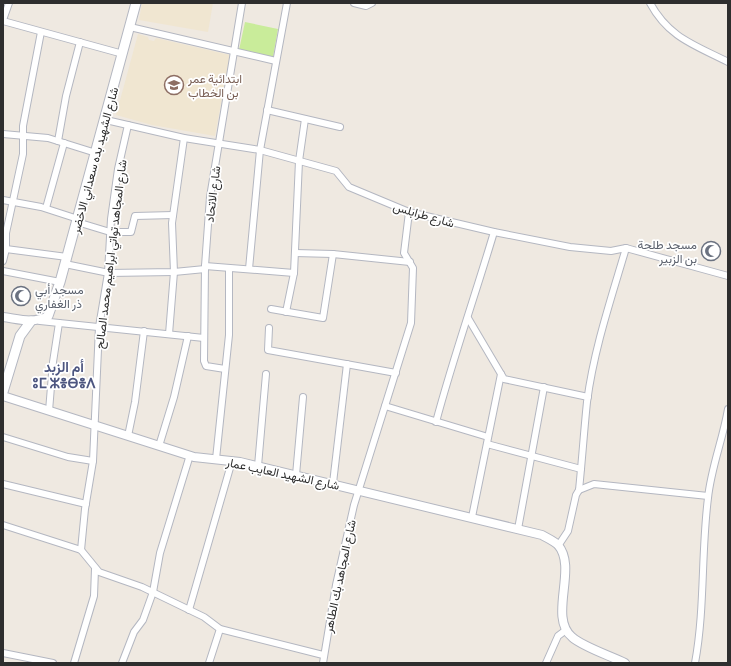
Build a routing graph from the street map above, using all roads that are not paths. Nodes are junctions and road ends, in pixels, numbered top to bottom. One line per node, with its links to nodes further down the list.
1 (9, 3): 8 (street)
2 (136, 3): 9 (main road, شارع الشهيد بده سعداني الاخضر)
3 (242, 3): 12 (street, شارع الاتحاد)
4 (287, 3): 14 (street)
5 (354, 3): 6 (street)
6 (372, 3)
7 (650, 3): 15 (street)
8 (3, 20): 10 (street)
9 (130, 27): 12 (street); 13 (main road, شارع الشهيد بده سعداني الاخضر)
10 (41, 32): 11 (street); 22 (street)
11 (80, 42): 13 (street); 24 (street)
12 (234, 52): 14 (street); 25 (street, شارع الاتحاد)
13 (123, 54): 18 (main road, شارع الشهيد بده سعداني الاخضر)
14 (276, 61): 16 (street)
15 (728, 62)
16 (267, 110): 17 (street); 26 (street)
17 (305, 119): 20 (street); 28 (street)
18 (106, 120): 19 (street, شارع طرابلس); 27 (main road, شارع الشهيد بده سعداني الاخضر)
19 (128, 125): 23 (street, شارع طرابلس); 35 (street, شارع المجاهد تواتي ابراهيم محمد الصالح)
20 (340, 127)
21 (3, 134): 22 (street)
22 (23, 136): 24 (street); 30 (street)
23 (184, 138): 25 (street, شارع طرابلس); 33 (street)
24 (61, 142): 27 (street); 31 (street)
25 (219, 143): 26 (street, شارع طرابلس); 44 (street, شارع الاتحاد)
26 (260, 150): 28 (street, شارع طرابلس); 46 (street)
27 (96, 153): 34 (main road, شارع الشهيد بده سعداني الاخضر)
28 (299, 161): 32 (street, شارع طرابلس); 39 (street)
29 (3, 200): 30 (street)
30 (12, 202): 31 (street); 38 (street)
31 (46, 208): 34 (street)
32 (409, 212): 36 (street, شارع طرابلس); 43 (street, شارع المجاهد بك الطاهر)
33 (173, 215): 35 (street); 48 (street)
34 (77, 221): 35 (street); 42 (main road, شارع الشهيد بده سعداني الاخضر)
35 (110, 232): 49 (street, شارع المجاهد تواتي ابراهيم محمد الصالح)
36 (494, 232): 37 (street, شارع طرابلس); 56 (street)
37 (626, 248): 51 (street, شارع طرابلس); 74 (street)
38 (6, 249): 41 (street); 42 (street)
39 (295, 253): 40 (street); 50 (street)
40 (333, 254): 43 (street); 54 (street)
41 (3, 261)
42 (66, 261): 49 (street); 52 (main road, شارع الشهيد بده سعداني الاخضر)
43 (410, 262): 67 (street, شارع المجاهد بك الطاهر)
44 (205, 268): 45 (street); 48 (street); 64 (street, شارع الاتحاد)
45 (229, 268): 46 (street); 66 (street)
46 (249, 269): 50 (street)
47 (3, 271): 52 (street)
48 (174, 272): 49 (street); 62 (street)
49 (108, 273): 59 (street, شارع المجاهد تواتي ابراهيم محمد الصالح)
50 (294, 273): 54 (street)
51 (728, 276)
52 (60, 282): 57 (main road, شارع الشهيد بده سعداني الاخضر)
53 (271, 309): 54 (street)
54 (286, 312)
55 (3, 317): 57 (street)
56 (468, 318): 69 (street); 78 (street)
57 (40, 319): 58 (street); 71 (main road, شارع الشهيد بده سعداني الاخضر)
58 (59, 324): 59 (street); 77 (street)
59 (99, 327): 61 (street); 79 (street, شارع المجاهد تواتي ابراهيم محمد الصالح)
60 (269, 328): 65 (street)
61 (144, 331): 62 (street); 81 (street)
62 (169, 334): 63 (street)
63 (188, 336): 64 (street); 85 (street)
64 (204, 338): 66 (street, شارع الاتحاد)
65 (347, 364): 67 (street); 94 (street)
66 (226, 369): 88 (street)
67 (396, 373): 75 (street, شارع المجاهد بك الطاهر)
68 (266, 374): 91 (street)
69 (501, 374): 70 (street); 83 (street)
70 (544, 387): 74 (street); 87 (street)
71 (3, 392)
72 (3, 396): 77 (street, شارع الشهيد العايب عمار)
73 (303, 397): 93 (street)
74 (588, 397): 92 (street)
75 (385, 406): 78 (street); 96 (street, شارع المجاهد بك الطاهر)
76 (728, 409): 80 (street)
77 (49, 411): 79 (street, شارع الشهيد العايب عمار)
78 (436, 422): 83 (street)
79 (95, 425): 81 (street, شارع الشهيد العايب عمار); 89 (street, شارع المجاهد تواتي ابراهيم محمد الصالح)
80 (727, 426): 98 (street)
81 (128, 436): 85 (street, شارع الشهيد العايب عمار)
82 (3, 437): 89 (street)
83 (488, 437): 84 (street)
84 (487, 444): 87 (street); 100 (street)
85 (159, 446): 86 (street, شارع الشهيد العايب عمار)
86 (190, 455): 88 (street, شارع الشهيد العايب عمار); 106 (street)
87 (531, 456): 92 (street); 102 (street)
88 (216, 459): 90 (street, شارع الشهيد العايب عمار)
89 (93, 461): 99 (street, شارع المجاهد تواتي ابراهيم محمد الصالح)
90 (232, 461): 91 (street, شارع الشهيد العايب عمار); 107 (street)
91 (258, 466): 93 (street, شارع الشهيد العايب عمار)
92 (581, 469): 97 (street)
93 (296, 475): 94 (street, شارع الشهيد العايب عمار)
94 (333, 483): 96 (street, شارع الشهيد العايب عمار)
95 (3, 484): 99 (street)
96 (359, 489): 100 (street, شارع الشهيد العايب عمار); 111 (street, شارع المجاهد بك الطاهر)
97 (579, 490): 98 (street); 103 (street)
98 (708, 496): 119 (street)
99 (86, 504): 104 (street, شارع المجاهد تواتي ابراهيم محمد الصالح)
100 (472, 517): 102 (street, شارع الشهيد العايب عمار)
101 (3, 525): 104 (street)
102 (518, 529): 103 (street, شارع الشهيد العايب عمار)
103 (558, 546): 109 (street)
104 (81, 550): 105 (street)
105 (95, 569): 106 (street); 113 (street)
106 (154, 592): 107 (street); 114 (street)
107 (189, 610): 108 (street)
108 (220, 629): 111 (street); 115 (street)
109 (566, 630): 117 (street); 118 (street)
110 (3, 653): 112 (street)
111 (323, 655): 116 (street, شارع المجاهد بك الطاهر)
112 (53, 663)
113 (74, 663)
114 (122, 663)
115 (209, 663)
116 (323, 663)
117 (546, 663)
118 (625, 663)
119 (695, 663)

